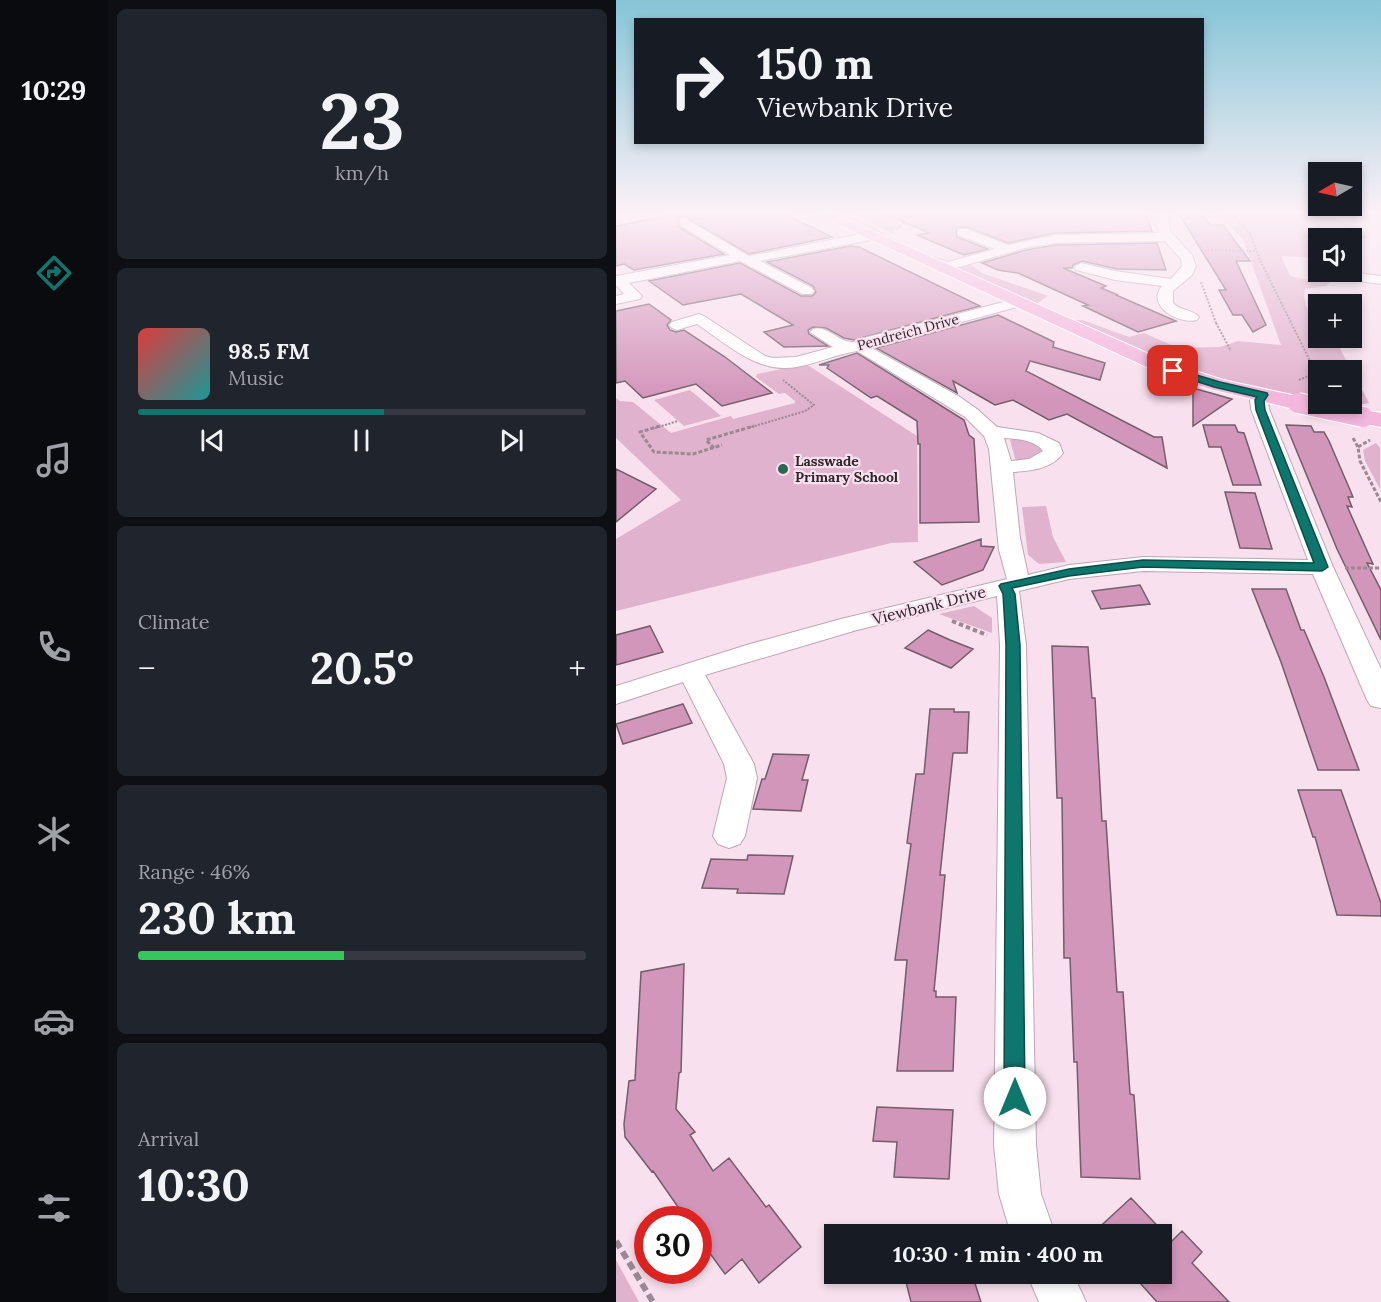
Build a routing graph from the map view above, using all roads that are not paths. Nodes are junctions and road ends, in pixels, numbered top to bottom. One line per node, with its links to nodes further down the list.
1 (658, 273): 7 (street)
2 (772, 273): 10 (street)
3 (952, 273): 12 (main road)
4 (1095, 273): 9 (street)
5 (1186, 273): 9 (street)
6 (1362, 277): 8 (street)
7 (619, 280): 11 (street)
8 (1381, 280)
9 (1172, 284): 13 (street)
10 (807, 291)
11 (616, 300)
12 (1019, 303): 16 (street, Pendreich Drive); 17 (main road)
13 (1192, 317)
14 (677, 325): 16 (street, Pendreich Drive)
15 (817, 332): 16 (street)
16 (853, 347): 19 (street)
17 (1264, 395): 18 (main road, bridge); 21 (street)
18 (1372, 418)
19 (992, 433): 20 (street); 20 (street)
20 (1002, 467): 22 (street)
21 (1322, 567): 22 (street, Viewbank Drive); 25 (street)
22 (1012, 584): 23 (street, Viewbank Drive); 27 (street)
23 (690, 671): 24 (street, Viewbank Drive); 26 (street)
24 (616, 695)
25 (1381, 700)
26 (724, 825)
27 (1030, 1224)
28 (1055, 1284): 29 (street)
29 (1063, 1302)

